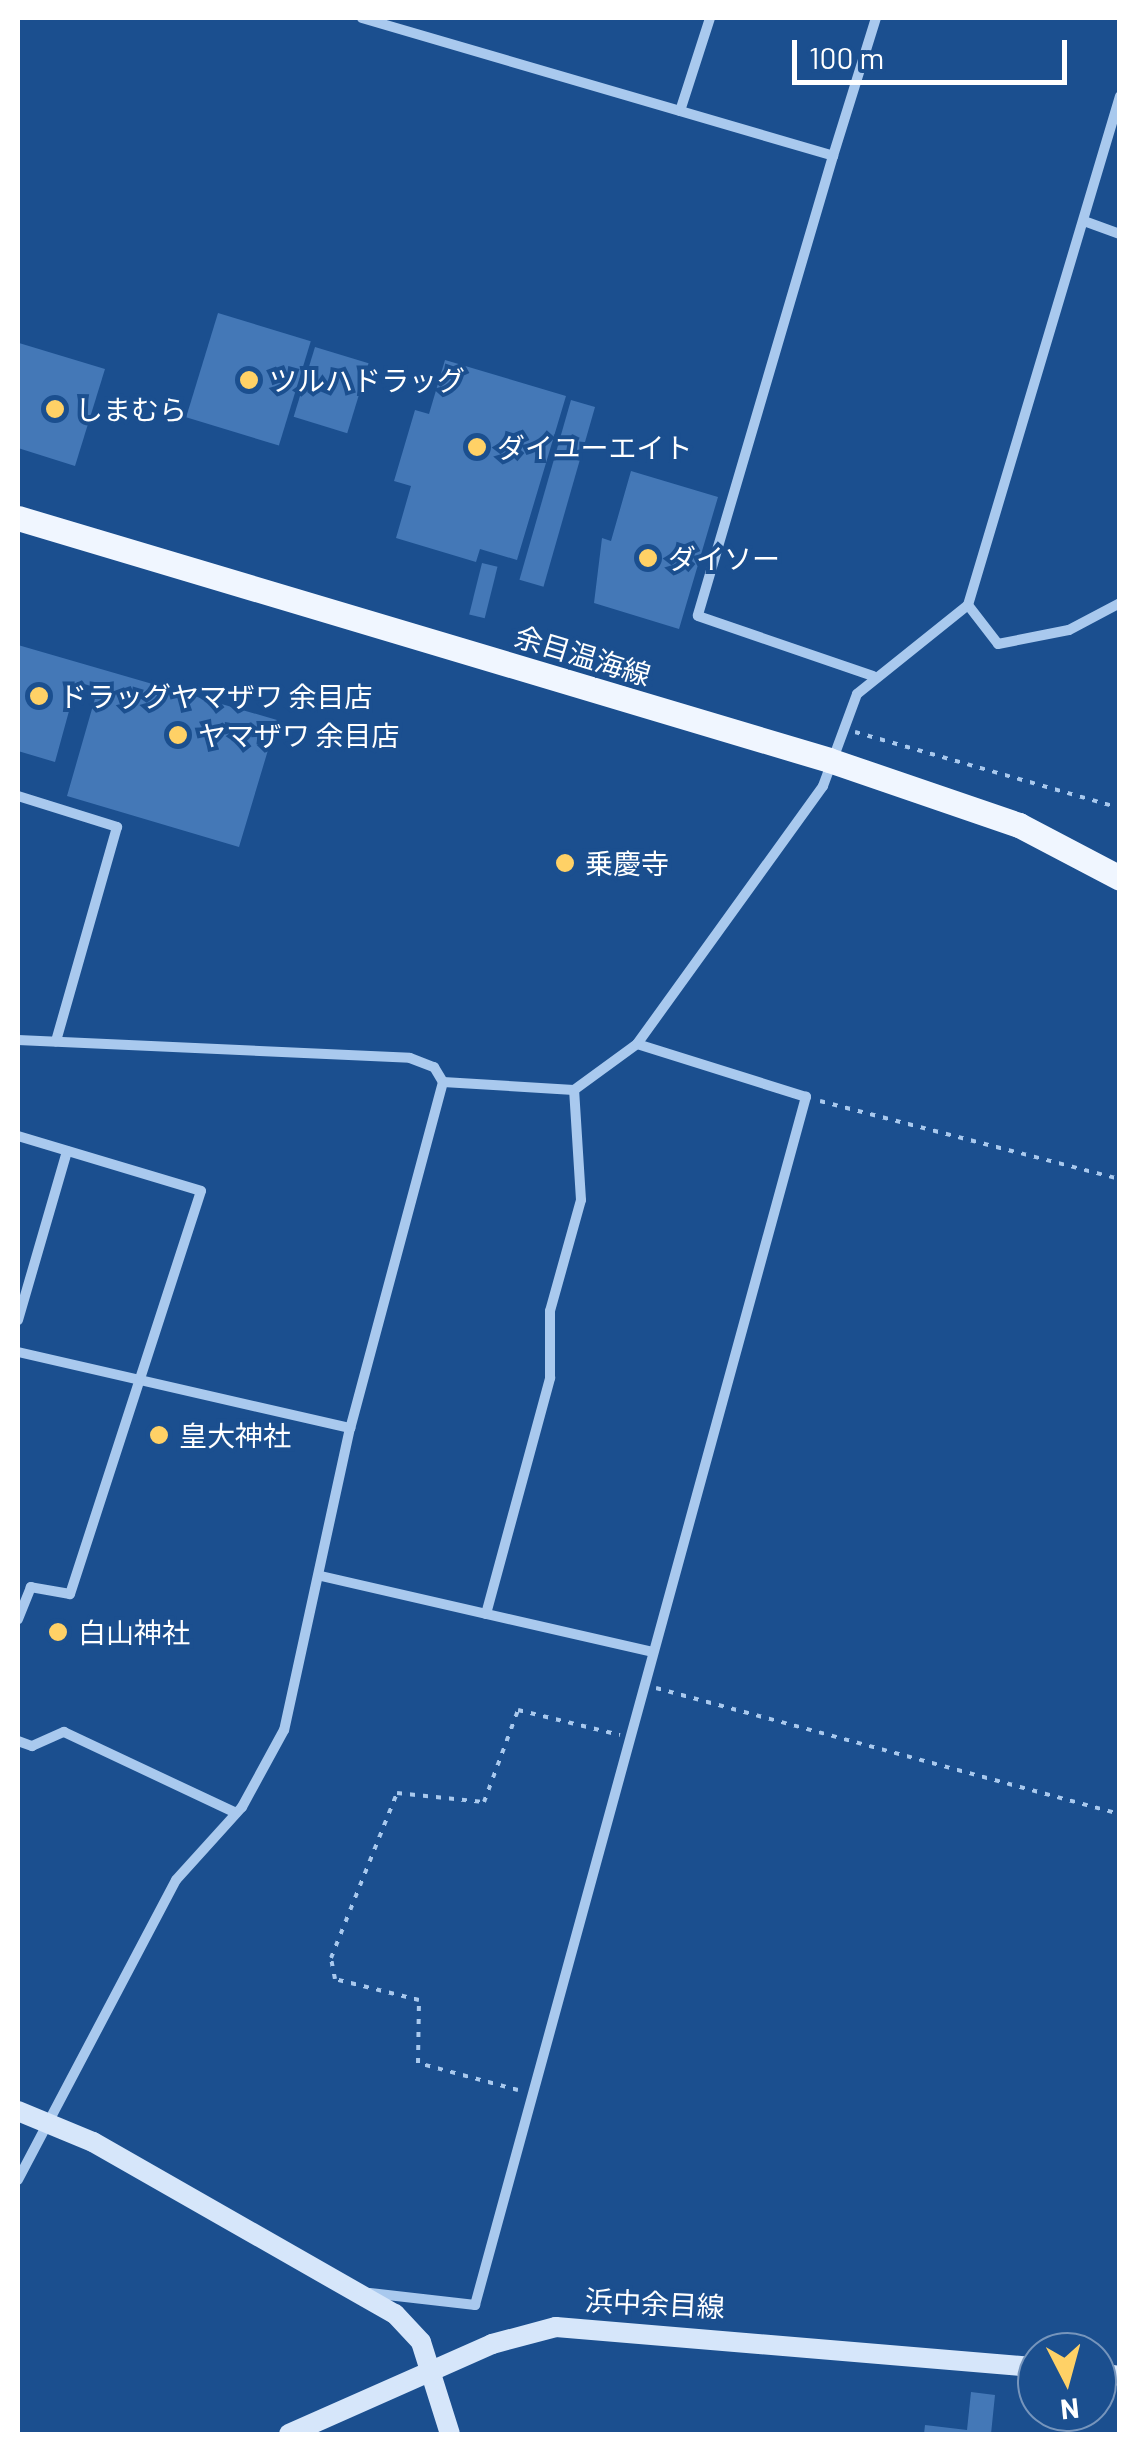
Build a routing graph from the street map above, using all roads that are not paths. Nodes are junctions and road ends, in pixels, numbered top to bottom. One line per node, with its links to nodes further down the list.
1 (362, 18): 5 (street)
2 (710, 18): 5 (street)
3 (876, 18): 7 (street)
4 (1120, 96): 6 (street)
5 (680, 111): 7 (street)
6 (1118, 113): 8 (street)
7 (833, 156): 13 (street)
8 (1084, 221): 9 (street); 12 (street)
9 (1120, 234)
10 (18, 518): 14 (main road, 余目温海線)
11 (1120, 603): 12 (street)
12 (968, 605): 13 (street)
13 (873, 676): 14 (street)
14 (829, 760): 16 (main road, 余目温海線); 19 (street)
15 (18, 796): 18 (street)
16 (1120, 878)
17 (18, 1040): 18 (street)
18 (56, 1041): 20 (street)
19 (638, 1044): 21 (street); 31 (street)
20 (443, 1082): 21 (street); 27 (street)
21 (574, 1090): 29 (street)
22 (18, 1136): 23 (street)
23 (67, 1151): 24 (street); 26 (street)
24 (18, 1320)
25 (18, 1352): 26 (street)
26 (144, 1388): 27 (street); 30 (street)
27 (350, 1428): 28 (street)
28 (321, 1576): 29 (street); 33 (street)
29 (486, 1614): 31 (street)
30 (18, 1620)
31 (652, 1652): 37 (street)
32 (18, 1741): 33 (street)
33 (236, 1813): 35 (street)
34 (18, 2111): 35 (main road)
35 (52, 2127): 36 (street); 37 (main road)
36 (18, 2180)
37 (366, 2292): 39 (main road)
38 (1017, 2365): 39 (main road, 浜中余目線)
39 (432, 2369): 40 (main road, 浜中余目線); 41 (main road)
40 (289, 2434)
41 (450, 2434)

